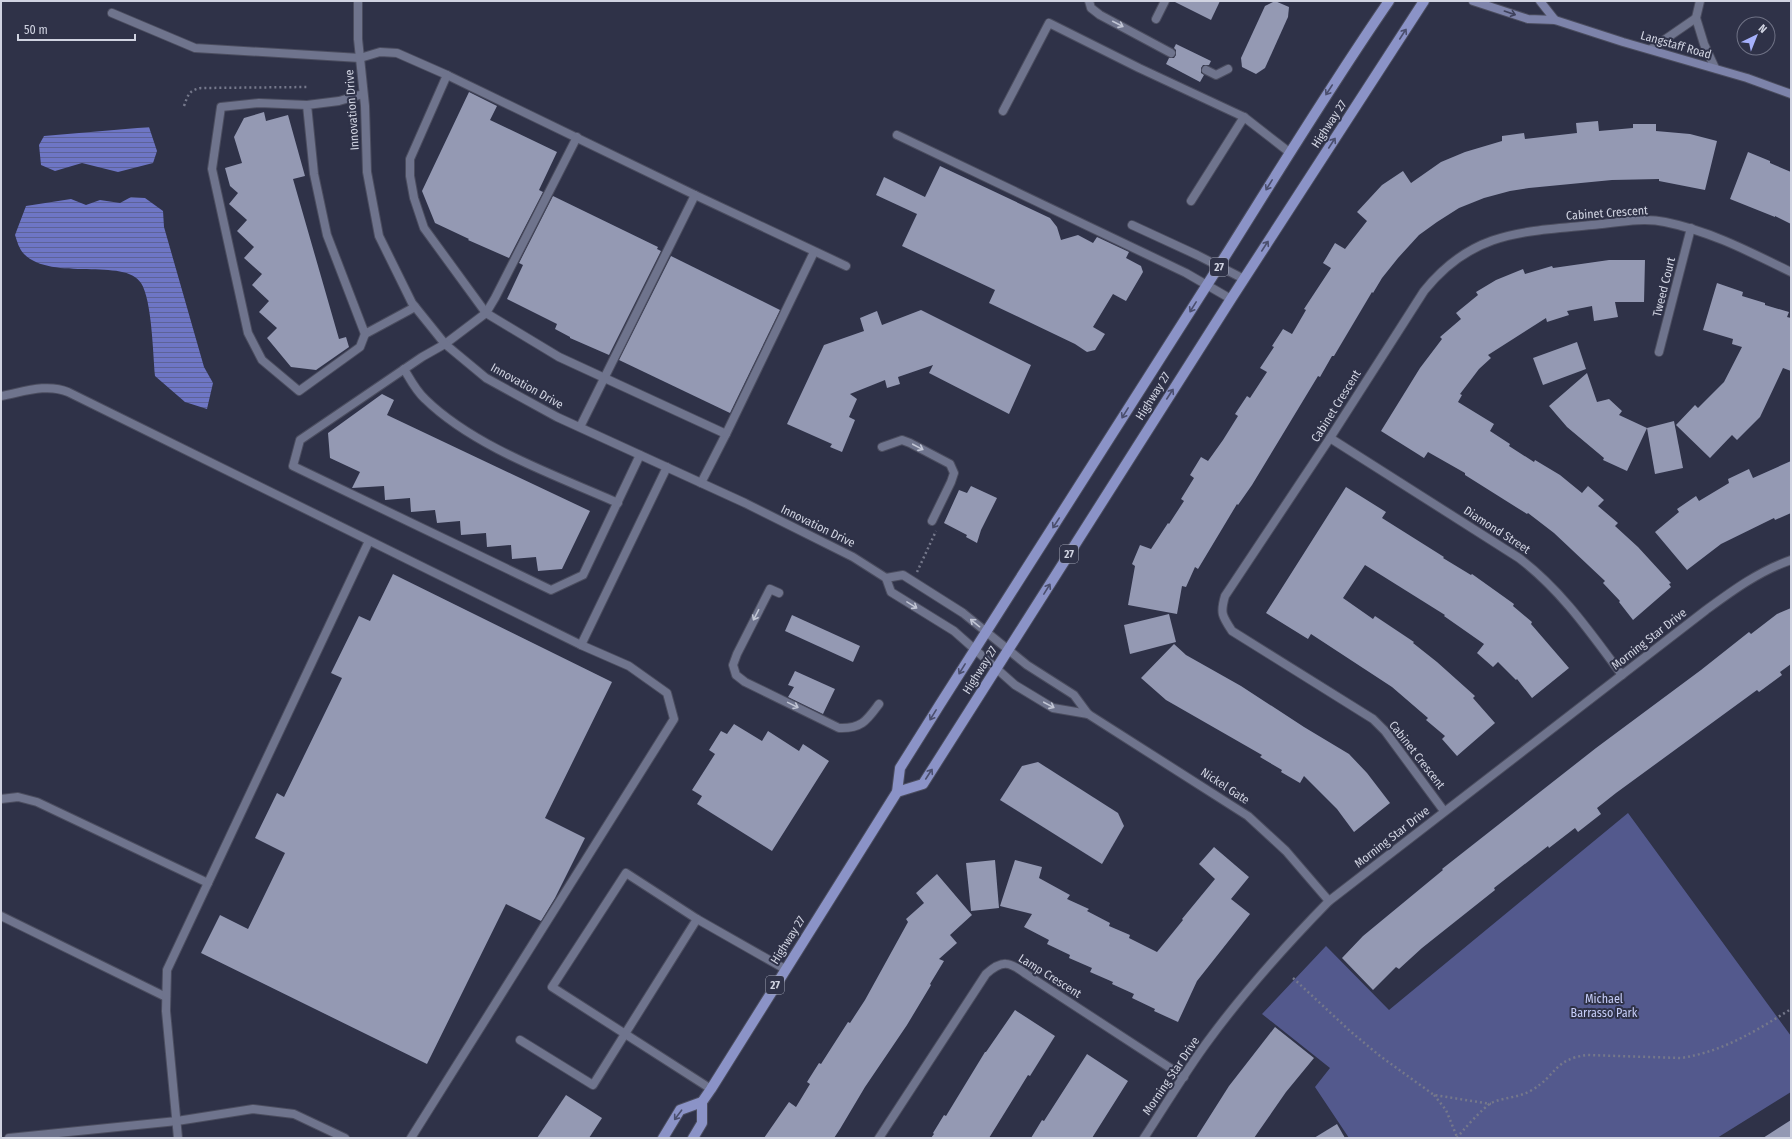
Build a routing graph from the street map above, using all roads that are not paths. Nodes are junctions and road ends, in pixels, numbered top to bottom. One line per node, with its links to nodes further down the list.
1 (358, 1): 15 (street, Innovation Drive)
2 (1089, 1): 14 (street, one-way to 14)
3 (1165, 1): 11 (street)
4 (1389, 1): 27 (main road, Highway 27 / 27, one-way to 27)
5 (1424, 1): 36 (main road, Highway 27 / 27, one-way to 5)
6 (1473, 1): 12 (street, Langstaff Road, one-way to 12)
7 (1540, 1): 12 (street)
8 (1700, 1): 10 (street)
9 (112, 13): 15 (street)
10 (1696, 18): 13 (street); 16 (street)
11 (1156, 19)
12 (1555, 20): 13 (street, Langstaff Road)
13 (1651, 50): 16 (street, Langstaff Road)
14 (1171, 53)
15 (360, 58): 19 (street); 20 (street, Innovation Drive)
16 (1715, 68): 21 (street, Langstaff Road)
17 (1228, 69): 18 (street)
18 (1206, 70)
19 (447, 75): 26 (street); 40 (street)
20 (364, 94): 22 (street); 39 (street, Innovation Drive)
21 (1791, 94)
22 (307, 105): 41 (street); 41 (street)
23 (1003, 111): 24 (street)
24 (1244, 117): 27 (street); 29 (street)
25 (897, 135): 37 (street)
26 (577, 137): 28 (street); 40 (street)
27 (1289, 152): 34 (main road, Highway 27 / 27, one-way to 34)
28 (695, 195): 32 (street); 45 (street)
29 (1191, 201)
30 (1132, 225): 34 (street)
31 (1691, 228): 35 (street, Cabinet Crescent); 43 (street, Tweed Court); 49 (street, Cabinet Crescent)
32 (814, 252): 33 (street); 48 (street)
33 (846, 266)
34 (1219, 266): 36 (street); 37 (main road, Highway 27 / 27)
35 (1791, 272)
36 (1244, 279): 38 (main road, Highway 27 / 27)
37 (1207, 284): 38 (street); 60 (main road, Highway 27 / 27, one-way to 60)
38 (1231, 298): 63 (main road, Highway 27 / 27, one-way to 38)
39 (415, 307): 41 (street); 42 (street, Innovation Drive)
40 (486, 313): 42 (street); 45 (street)
41 (364, 334)
42 (445, 344): 44 (street); 47 (street, Innovation Drive)
43 (1659, 352)
44 (404, 369): 54 (street); 54 (street)
45 (605, 377): 47 (street); 48 (street)
46 (1, 396): 56 (street)
47 (580, 427): 51 (street, Innovation Drive)
48 (726, 434): 53 (street)
49 (1330, 438): 65 (street, Diamond Street); 70 (street, Cabinet Crescent)
50 (882, 447): 55 (street, one-way to 55)
51 (640, 455): 52 (street, Innovation Drive); 54 (street)
52 (667, 467): 53 (street, Innovation Drive); 61 (street)
53 (701, 483): 58 (street, Innovation Drive)
54 (618, 503)
55 (932, 521)
56 (369, 541): 61 (street); 71 (street)
57 (1791, 560): 65 (street, Morning Star Drive)
58 (886, 578): 60 (street, one-way to 58); 62 (street, Innovation Drive, one-way to 62)
59 (780, 593): 66 (street, one-way to 66)
60 (986, 632): 62 (main road, Highway 27 / 27); 63 (street)
61 (581, 645): 86 (street)
62 (975, 649): 64 (street, Nickel Gate); 68 (main road, Highway 27 / 27, one-way to 68)
63 (1008, 650): 64 (main road, Highway 27 / 27); 67 (street, Nickel Gate)
64 (997, 668): 67 (street, Nickel Gate, one-way to 67); 68 (main road, Highway 27 / 27, one-way to 64)
65 (1622, 674): 70 (street, Morning Star Drive)
66 (879, 704)
67 (1088, 714): 72 (street, Nickel Gate)
68 (897, 792): 75 (main road, Highway 27 / 27)
69 (1, 799): 71 (street)
70 (1444, 811): 72 (street, Morning Star Drive)
71 (208, 883): 76 (street)
72 (1329, 901): 79 (street, Morning Star Drive)
73 (1, 916): 76 (street)
74 (698, 919): 75 (street); 77 (street); 77 (street)
75 (786, 969): 80 (main road, Highway 27 / 27)
76 (166, 997): 82 (street)
77 (624, 1034): 78 (street); 80 (street)
78 (520, 1040)
79 (1184, 1077): 89 (street, Lamp Crescent); 90 (street, Morning Star Drive)
80 (711, 1089): 81 (main road, Highway 27 / 27)
81 (702, 1102): 87 (main road, one-way to 87); 88 (main road)
82 (176, 1121): 83 (street); 84 (street); 85 (street)
83 (9, 1138)
84 (178, 1138)
85 (345, 1138)
86 (411, 1138)
87 (663, 1138)
88 (693, 1138)
89 (879, 1138)
90 (1144, 1138)

